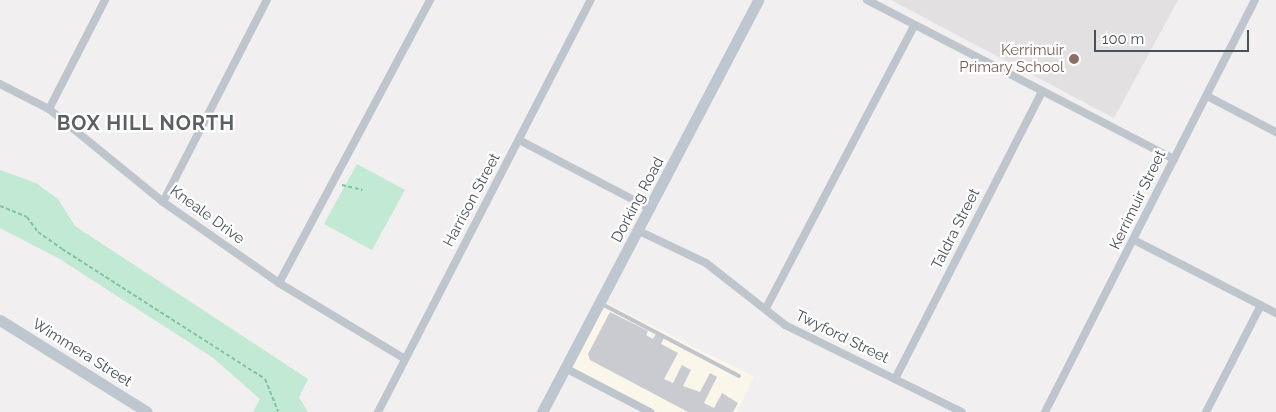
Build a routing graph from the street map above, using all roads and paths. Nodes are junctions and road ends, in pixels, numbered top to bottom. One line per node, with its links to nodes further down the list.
1 (105, 0): 12 (street)
2 (267, 0): 18 (street)
3 (430, 0): 16 (street)
4 (591, 0): 14 (street, Harrison Street)
5 (758, 0): 20 (street, Dorking Road)
6 (867, 0): 8 (street)
7 (1255, 0): 11 (street, Kerrimuir Street)
8 (914, 26): 10 (street); 26 (street)
9 (0, 84): 12 (street, Kneale Drive)
10 (1042, 92): 15 (street); 32 (street, Taldra Street)
11 (1207, 96): 13 (street); 15 (street, Kerrimuir Street)
12 (49, 109): 18 (street, Kneale Drive)
13 (1276, 132)
14 (519, 140): 20 (street); 29 (street, Harrison Street)
15 (1174, 159): 22 (street, Kerrimuir Street)
16 (333, 183): 17 (path); 23 (street)
17 (362, 190)
18 (163, 202): 23 (street, Kneale Drive)
19 (0, 206): 34 (path)
20 (651, 209): 21 (street, Dorking Road)
21 (638, 231): 24 (street, Dorking Road); 26 (street, Twyford Street)
22 (1134, 240): 25 (street); 39 (street, Kerrimuir Street)
23 (279, 283): 29 (street, Kneale Drive)
24 (600, 303): 30 (street, Dorking Road); 31 (lane)
25 (1261, 305): 27 (street); 40 (street)
26 (766, 308): 32 (street, Twyford Street)
27 (1276, 313)
28 (0, 320): 33 (street, Wimmera Street)
29 (405, 359): 35 (street, Harrison Street)
30 (565, 368): 36 (street, Dorking Road); 37 (street)
31 (739, 376)
32 (896, 379): 38 (street, Twyford Street)
33 (143, 411)
34 (278, 412)
35 (378, 412)
36 (542, 412)
37 (650, 412)
38 (962, 412)
39 (1045, 412)
40 (1206, 412)

